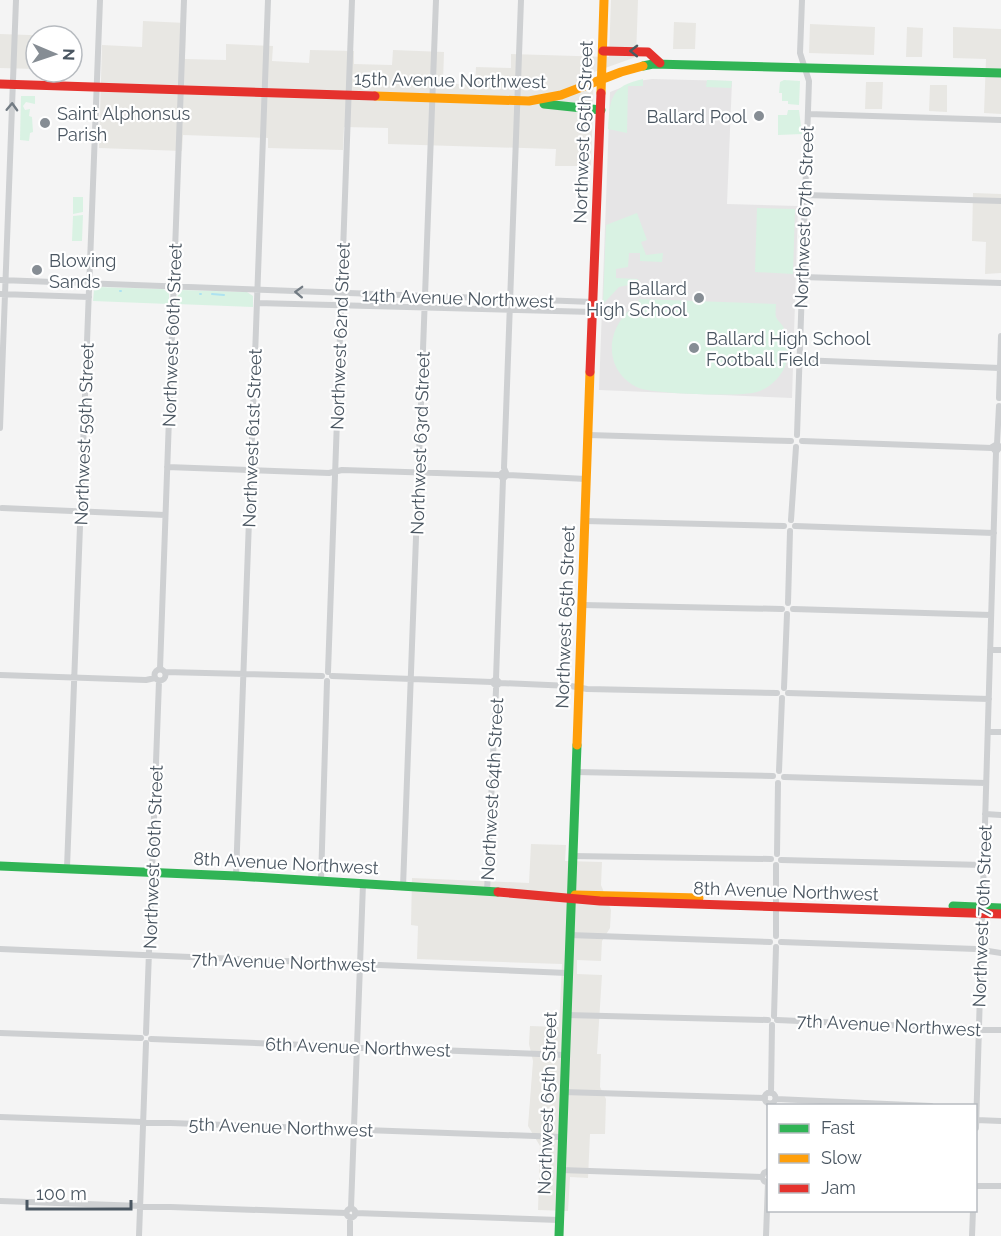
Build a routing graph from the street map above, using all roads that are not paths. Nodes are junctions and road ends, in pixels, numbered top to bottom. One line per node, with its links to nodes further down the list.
1 (16, 0): 16 (street)
2 (100, 0): 17 (street, Northwest 59th Street)
3 (184, 0): 18 (street, Northwest 60th Street)
4 (268, 0): 19 (street, Northwest 61st Street)
5 (352, 0): 20 (street, Northwest 62nd Street)
6 (436, 0): 21 (street, Northwest 63rd Street)
7 (521, 0): 22 (street, Northwest 64th Street)
8 (604, 0): 10 (main road, Northwest 65th Street)
9 (802, 0): 12 (street, Northwest 67th Street)
10 (603, 51): 11 (main road, one-way to 10); 14 (main road, Northwest 65th Street)
11 (660, 63): 12 (main road, 15th Avenue Northwest); 14 (main road, 15th Avenue Northwest)
12 (805, 68): 13 (main road, 15th Avenue Northwest); 24 (street, Northwest 67th Street)
13 (1001, 73)
14 (602, 80): 22 (main road, 15th Avenue Northwest); 23 (main road, Northwest 65th Street)
15 (0, 84): 16 (main road, 15th Avenue Northwest)
16 (12, 85): 17 (main road, 15th Avenue Northwest); 29 (street, one-way to 16)
17 (97, 87): 18 (main road, 15th Avenue Northwest); 31 (street, Northwest 59th Street)
18 (182, 90): 19 (main road, 15th Avenue Northwest); 32 (street, Northwest 60th Street)
19 (265, 93): 20 (main road, 15th Avenue Northwest); 33 (street, Northwest 61st Street)
20 (349, 95): 21 (main road, 15th Avenue Northwest); 35 (street, Northwest 62nd Street)
21 (434, 98): 22 (main road, 15th Avenue Northwest); 37 (street, Northwest 63rd Street)
22 (524, 101): 23 (main road); 38 (street, Northwest 64th Street)
23 (601, 110): 41 (main road, Northwest 65th Street)
24 (808, 114): 25 (street); 26 (street, Northwest 67th Street)
25 (1001, 120)
26 (805, 195): 27 (street); 28 (street, Northwest 67th Street)
27 (1001, 201)
28 (802, 277): 30 (street); 45 (street, Northwest 67th Street)
29 (3, 280): 31 (street, 14th Avenue Northwest); 34 (street)
30 (1001, 283)
31 (89, 284): 32 (street, 14th Avenue Northwest); 36 (street, Northwest 59th Street)
32 (174, 287): 33 (street, 14th Avenue Northwest); 56 (street, Northwest 60th Street)
33 (257, 291): 35 (street, 14th Avenue Northwest, one-way to 33); 39 (street, Northwest 61st Street)
34 (2, 294): 36 (street); 49 (street)
35 (341, 294): 37 (street, 14th Avenue Northwest); 40 (street, Northwest 62nd Street)
36 (88, 297): 64 (street, Northwest 59th Street)
37 (425, 297): 38 (street, 14th Avenue Northwest); 42 (street, Northwest 63rd Street)
38 (509, 300): 41 (street, 14th Avenue Northwest); 43 (street, Northwest 64th Street)
39 (257, 303): 40 (street, 14th Avenue Northwest); 57 (street, Northwest 61st Street)
40 (341, 306): 42 (street, 14th Avenue Northwest); 58 (street, Northwest 62nd Street)
41 (593, 307): 43 (street, 14th Avenue Northwest); 50 (main road, Northwest 65th Street)
42 (424, 308): 43 (street, 14th Avenue Northwest); 59 (street, Northwest 63rd Street)
43 (509, 311): 60 (street, Northwest 64th Street)
44 (1001, 336): 46 (street)
45 (800, 360): 46 (street); 51 (street, Northwest 67th Street)
46 (1000, 368): 47 (street)
47 (1000, 398): 48 (street, Northwest 70th Street)
48 (1000, 406): 55 (street, Northwest 70th Street)
49 (0, 428)
50 (588, 435): 52 (street); 61 (main road, Northwest 65th Street)
51 (797, 435): 52 (street); 53 (street)
52 (791, 441): 54 (street)
53 (802, 441): 54 (street); 55 (street)
54 (796, 447): 67 (street)
55 (995, 448): 62 (street, Northwest 70th Street)
56 (166, 467): 57 (street); 65 (street, Northwest 60th Street)
57 (251, 471): 58 (street); 78 (street, Northwest 61st Street)
58 (335, 472): 59 (street); 79 (street, Northwest 62nd Street)
59 (420, 473): 60 (street); 82 (street, Northwest 63rd Street)
60 (504, 475): 61 (street); 83 (street, Northwest 64th Street)
61 (586, 479): 66 (main road, Northwest 65th Street)
62 (998, 485): 68 (street, Northwest 70th Street)
63 (1, 507): 64 (street)
64 (81, 512): 65 (street); 80 (street, Northwest 59th Street)
65 (165, 515): 76 (street, Northwest 60th Street)
66 (585, 521): 67 (street); 71 (main road, Northwest 65th Street)
67 (792, 526): 68 (street); 72 (street)
68 (994, 533): 69 (street, Northwest 70th Street)
69 (993, 567): 70 (street); 73 (street, Northwest 70th Street)
70 (1001, 567)
71 (582, 604): 72 (street); 84 (main road, Northwest 65th Street)
72 (788, 611): 73 (street); 85 (street)
73 (991, 615): 74 (street, Northwest 70th Street)
74 (990, 650): 75 (street); 87 (street, Northwest 70th Street)
75 (1001, 650)
76 (163, 671): 78 (street); 81 (street)
77 (0, 675): 80 (street)
78 (244, 675): 79 (street); 104 (street, Northwest 61st Street)
79 (327, 676): 82 (street); 105 (street, Northwest 62nd Street)
80 (75, 679): 81 (street); 102 (street, Northwest 59th Street)
81 (157, 679): 103 (street, Northwest 60th Street)
82 (412, 680): 83 (street); 107 (street, Northwest 63rd Street)
83 (496, 682): 84 (street); 108 (street, Northwest 64th Street)
84 (579, 687): 86 (street); 91 (main road, Northwest 65th Street)
85 (786, 690): 86 (street); 87 (street)
86 (779, 696): 90 (street)
87 (989, 699): 88 (street, Northwest 70th Street)
88 (988, 732): 89 (street); 95 (street, Northwest 70th Street)
89 (1001, 732)
90 (779, 771): 92 (street); 93 (street)
91 (575, 772): 92 (street); 98 (main road, Northwest 65th Street)
92 (773, 776): 94 (street)
93 (784, 777): 94 (street); 95 (street)
94 (778, 783): 99 (street)
95 (986, 783): 96 (street, Northwest 70th Street)
96 (985, 814): 97 (street); 100 (street, Northwest 70th Street)
97 (1001, 815)
98 (572, 856): 99 (street); 109 (main road, Northwest 65th Street)
99 (776, 859): 100 (street); 110 (street)
100 (983, 865): 112 (street, Northwest 70th Street)
101 (0, 866): 102 (main road, 8th Avenue Northwest)
102 (68, 868): 103 (main road, 8th Avenue Northwest)
103 (152, 872): 104 (main road, 8th Avenue Northwest); 122 (street, Northwest 60th Street)
104 (236, 876): 105 (main road, 8th Avenue Northwest)
105 (321, 881): 106 (main road, 8th Avenue Northwest)
106 (363, 884): 107 (main road, 8th Avenue Northwest); 123 (street)
107 (404, 887): 108 (main road, 8th Avenue Northwest)
108 (487, 892): 109 (main road, 8th Avenue Northwest)
109 (570, 897): 110 (main road, 8th Avenue Northwest); 114 (main road, Northwest 65th Street)
110 (776, 904): 112 (main road, 8th Avenue Northwest); 115 (street)
111 (1001, 908): 112 (main road, 8th Avenue Northwest)
112 (982, 910): 113 (main road, 8th Avenue Northwest); 120 (street, Northwest 70th Street)
113 (1001, 914)
114 (568, 935): 116 (street); 124 (main road, Northwest 65th Street)
115 (776, 936): 116 (street); 117 (street)
116 (770, 942): 118 (street)
117 (781, 942): 118 (street); 120 (street)
118 (776, 947): 126 (street)
119 (0, 949): 122 (street, 7th Avenue Northwest)
120 (981, 950): 121 (street); 127 (street, Northwest 70th Street)
121 (1001, 952)
122 (149, 956): 123 (street, 7th Avenue Northwest); 130 (street, Northwest 60th Street)
123 (360, 965): 124 (street, 7th Avenue Northwest); 131 (street)
124 (567, 973): 125 (main road, Northwest 65th Street)
125 (566, 1015): 126 (street, 7th Avenue Northwest); 132 (main road, Northwest 65th Street)
126 (773, 1020): 127 (street, 7th Avenue Northwest); 134 (street)
127 (979, 1029): 128 (street, 7th Avenue Northwest); 138 (street, Northwest 70th Street)
128 (1001, 1030)
129 (0, 1033): 130 (street, 6th Avenue Northwest)
130 (146, 1038): 131 (street, 6th Avenue Northwest); 142 (street, Northwest 60th Street)
131 (357, 1047): 132 (street, 6th Avenue Northwest); 143 (street)
132 (564, 1055): 133 (main road, Northwest 65th Street)
133 (563, 1092): 135 (street); 144 (main road, Northwest 65th Street)
134 (771, 1093): 135 (street); 136 (street)
135 (765, 1098): 136 (street)
136 (772, 1103): 137 (street)
137 (825, 1104)
138 (976, 1104)
139 (0, 1116): 142 (street, 5th Avenue Northwest)
140 (977, 1120): 141 (street)
141 (1001, 1121)
142 (143, 1122): 143 (street, 5th Avenue Northwest); 152 (street, Northwest 60th Street)
143 (354, 1130): 144 (street, 5th Avenue Northwest); 155 (street)
144 (562, 1137): 145 (main road, Northwest 65th Street)
145 (561, 1170): 147 (street); 156 (main road, Northwest 65th Street)
146 (767, 1172): 147 (street)
147 (762, 1177): 148 (street)
148 (767, 1182)
149 (977, 1185): 150 (street)
150 (1001, 1186)
151 (0, 1201): 152 (street)
152 (140, 1206): 155 (street); 157 (street, Northwest 60th Street)
153 (767, 1210): 160 (street)
154 (973, 1212): 161 (street)
155 (351, 1213): 156 (street); 158 (street)
156 (559, 1220): 159 (main road, Northwest 65th Street)
157 (139, 1236)
158 (350, 1236)
159 (559, 1236)
160 (766, 1236)
161 (972, 1236)

